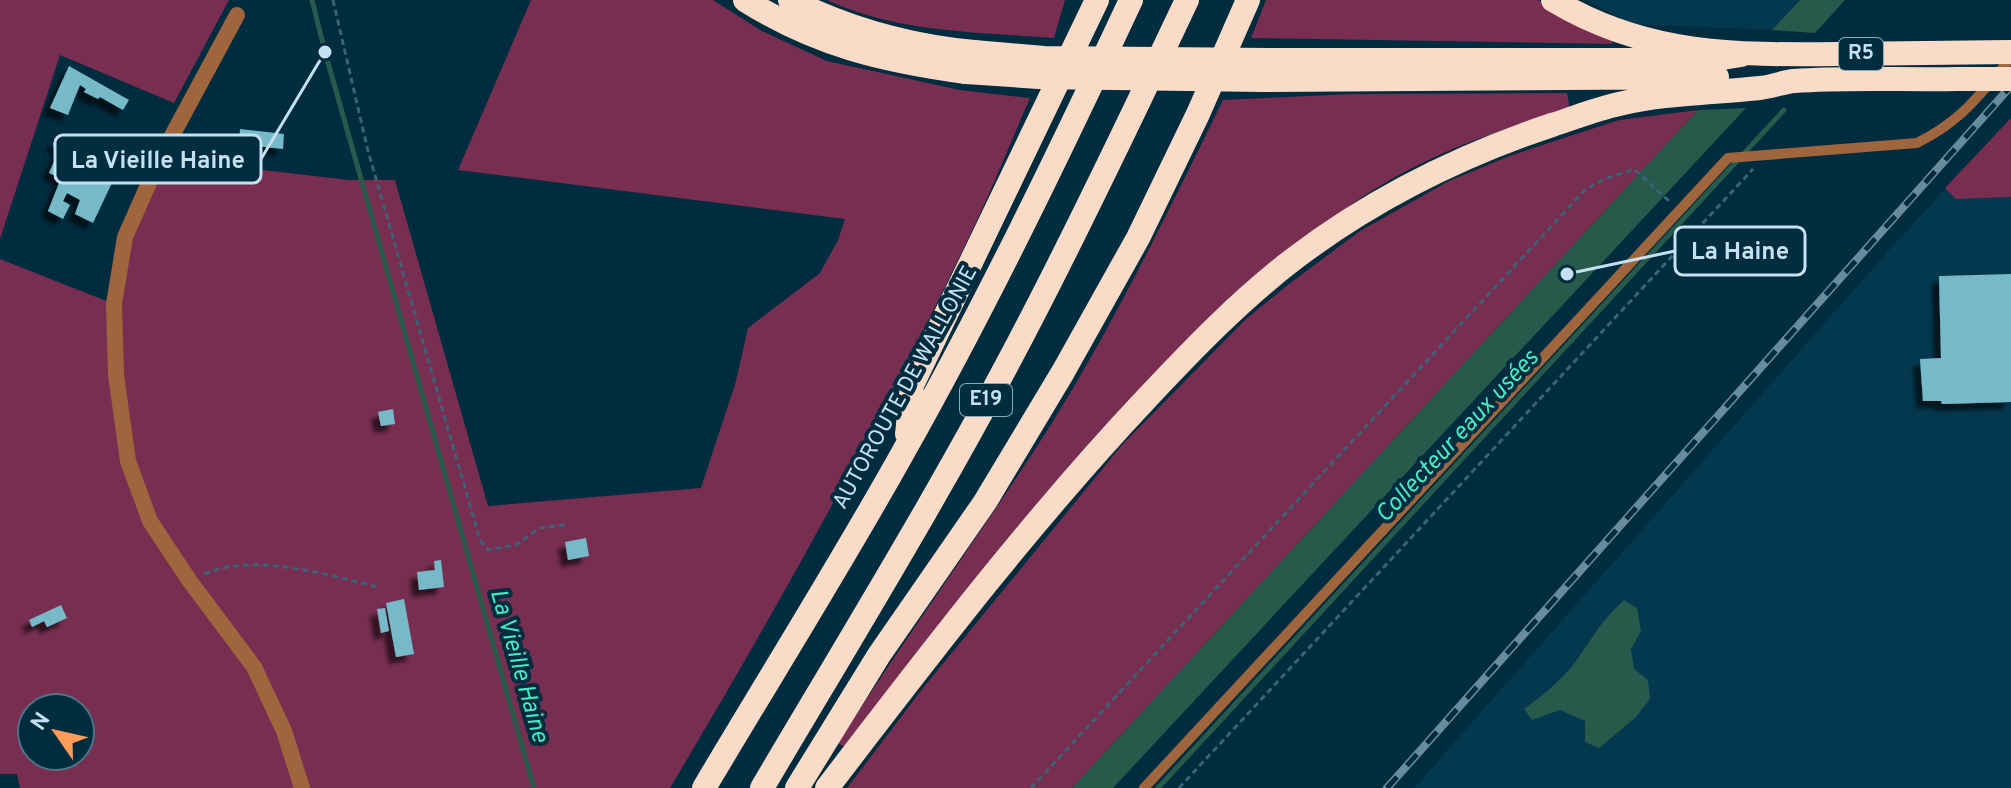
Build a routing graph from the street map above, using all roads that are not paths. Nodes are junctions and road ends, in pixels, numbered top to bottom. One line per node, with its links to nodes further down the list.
1 (745, 0): 12 (highway)
2 (790, 0): 12 (highway)
3 (1079, 0): 16 (highway)
4 (1097, 0): 16 (highway)
5 (1131, 0): 17 (highway, AUTOROUTE DE WALLONIE / E19)
6 (1187, 0): 20 (highway, E19)
7 (1248, 0): 21 (highway)
8 (1553, 0): 10 (highway)
9 (237, 15): 18 (street)
10 (1741, 55): 11 (highway, R5); 13 (highway)
11 (2011, 55): 23 (lane)
12 (970, 62): 13 (highway, bridge)
13 (1267, 70): 15 (highway)
14 (2011, 79): 15 (highway, R5, bridge)
15 (1791, 81): 22 (highway)
16 (996, 215): 17 (highway)
17 (905, 448): 19 (highway, AUTOROUTE DE WALLONIE / E19)
18 (302, 788)
19 (704, 788)
20 (762, 788)
21 (797, 788)
22 (827, 788)
23 (1144, 788)

